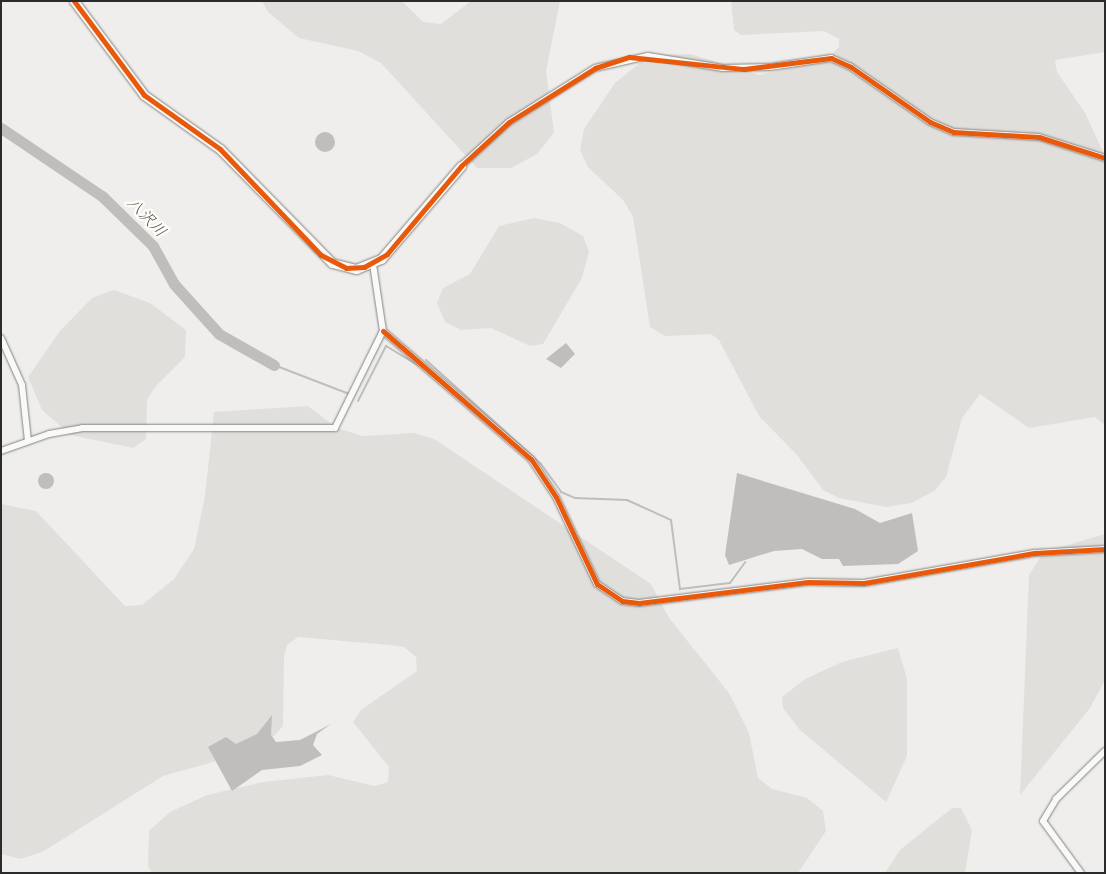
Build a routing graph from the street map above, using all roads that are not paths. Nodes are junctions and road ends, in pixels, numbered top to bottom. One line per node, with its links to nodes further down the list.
1 (77, 3): 4 (street)
2 (1105, 158): 3 (street)
3 (461, 166): 4 (street)
4 (373, 264): 5 (street)
5 (383, 331): 7 (street); 9 (street)
6 (1, 338): 7 (street)
7 (28, 441): 8 (street)
8 (1, 451)
9 (1105, 549)
10 (1105, 751): 11 (street)
11 (1081, 873)

